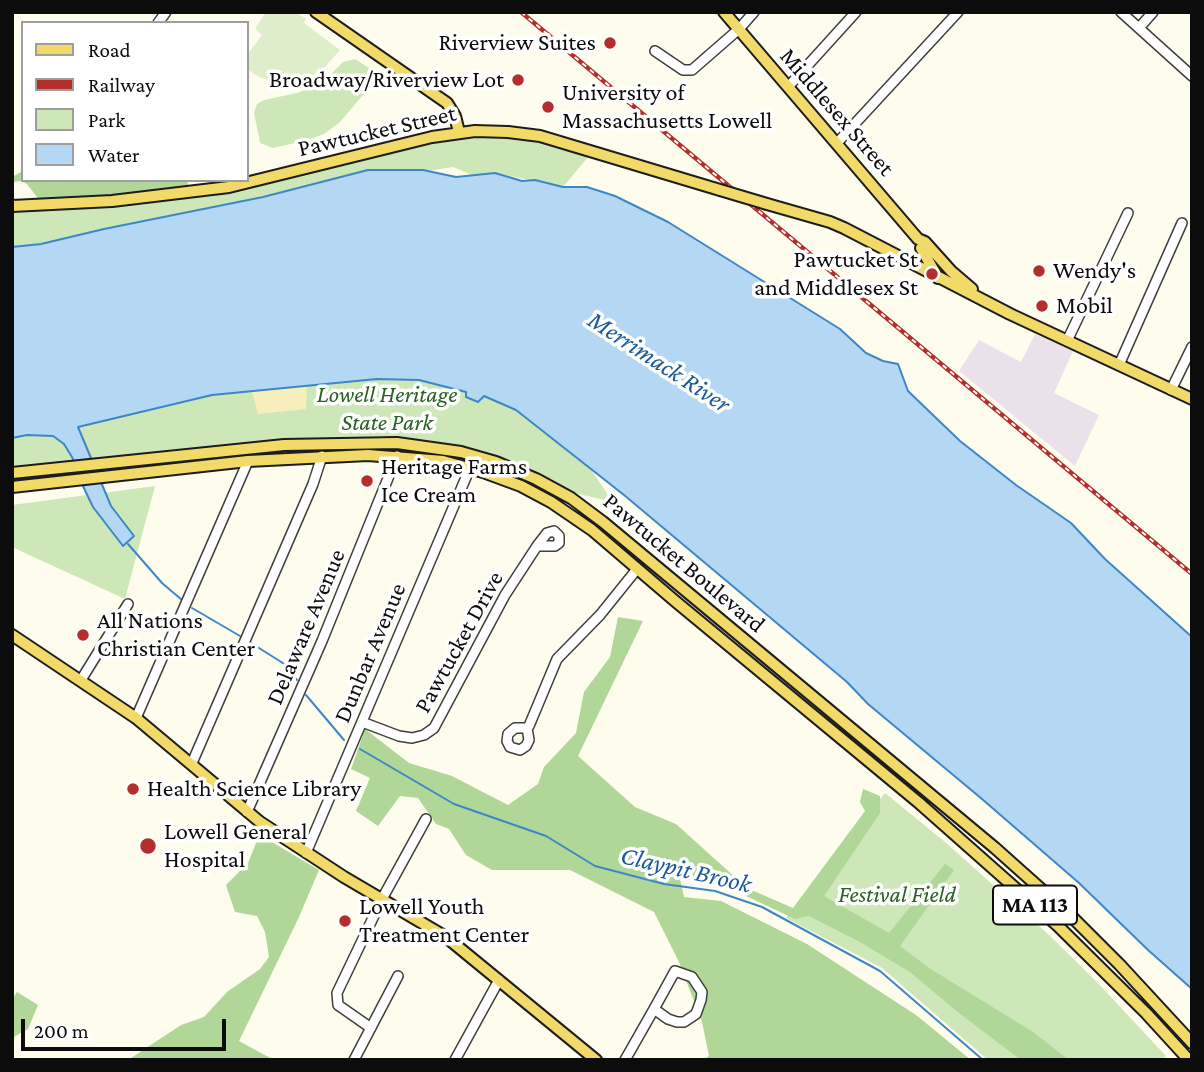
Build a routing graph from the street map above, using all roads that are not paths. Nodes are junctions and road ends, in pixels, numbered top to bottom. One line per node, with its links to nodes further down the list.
1 (316, 12): 13 (main road)
2 (724, 12): 9 (main road, Middlesex Street)
3 (754, 12): 9 (street)
4 (856, 12): 12 (street)
5 (958, 12): 14 (street)
6 (1121, 12): 8 (street)
7 (1153, 12): 8 (street)
8 (1139, 28): 11 (street)
9 (738, 29): 10 (street); 12 (main road, Middlesex Street)
10 (655, 51)
11 (1191, 75)
12 (788, 87): 14 (main road, Middlesex Street)
13 (459, 132): 15 (main road, Pawtucket Street); 19 (main road, Pawtucket Street, bridge)
14 (837, 143): 18 (main road, Middlesex Street)
15 (12, 206)
16 (1128, 213): 21 (street)
17 (1182, 223): 23 (street)
18 (918, 239): 19 (main road, Middlesex Street); 20 (main road, Middlesex Street)
19 (938, 278): 20 (main road, Middlesex Street)
20 (987, 302): 21 (main road, Middlesex Street)
21 (1067, 341): 23 (main road, Middlesex Street)
22 (1192, 347): 24 (street)
23 (1119, 365): 24 (main road, Middlesex Street)
24 (1171, 390): 25 (main road, Middlesex Street)
25 (1192, 399)
26 (322, 456): 27 (main road, Pawtucket Boulevard / MA 113); 28 (main road, Pawtucket Boulevard / MA 113); 40 (street)
27 (397, 456): 29 (main road, Pawtucket Boulevard / MA 113); 41 (street, Delaware Avenue)
28 (247, 461): 31 (main road, Pawtucket Boulevard / MA 113); 37 (street)
29 (470, 468): 33 (main road, Pawtucket Boulevard / MA 113); 38 (street, Dunbar Avenue)
30 (12, 473): 49 (main road, Pawtucket Boulevard / MA 113)
31 (12, 487)
32 (537, 547): 38 (street, Pawtucket Drive)
33 (637, 569): 39 (street); 54 (main road, Pawtucket Boulevard / MA 113)
34 (128, 604): 36 (street)
35 (12, 635): 36 (main road)
36 (80, 680): 37 (main road)
37 (136, 718): 40 (main road)
38 (362, 722): 43 (street, Dunbar Avenue)
39 (527, 728)
40 (192, 763): 41 (main road)
41 (247, 812): 43 (main road)
42 (426, 819): 44 (street)
43 (306, 853): 44 (main road)
44 (382, 899): 46 (main road); 48 (street)
45 (398, 976): 48 (street)
46 (499, 980): 51 (street); 52 (main road)
47 (654, 1009): 47 (street); 53 (street)
48 (371, 1028): 50 (street)
49 (1192, 1043)
50 (354, 1060)
51 (455, 1060)
52 (596, 1060)
53 (625, 1060)
54 (1189, 1060)

